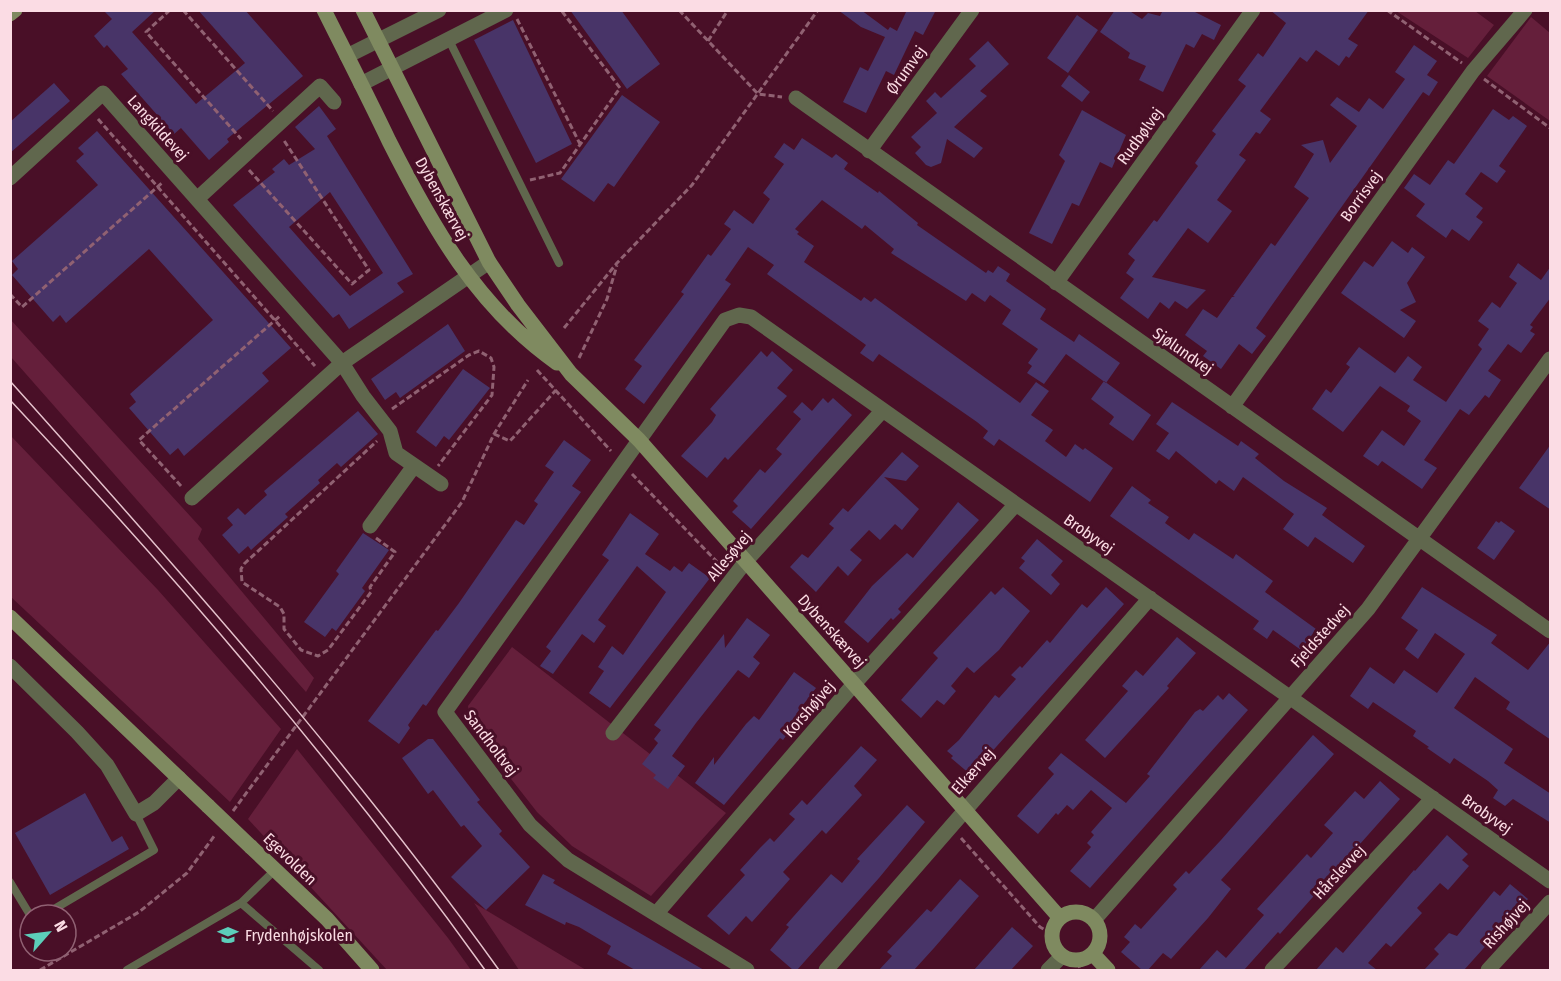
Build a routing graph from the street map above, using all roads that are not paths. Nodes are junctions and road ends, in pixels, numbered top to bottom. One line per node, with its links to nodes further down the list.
1 (15, 10): 9 (street)
2 (324, 10): 12 (street, Dybenskærvej)
3 (363, 10): 11 (street, Dybenskærvej)
4 (439, 10): 11 (street)
5 (506, 10): 10 (street)
6 (972, 10): 17 (street, Ørumvej)
7 (1254, 10): 23 (street, Rudbølvej)
8 (1524, 10): 27 (street, Borrisvej)
9 (10, 14)
10 (449, 40): 13 (street); 21 (lane)
11 (378, 41): 12 (street); 13 (street, Dybenskærvej)
12 (347, 56): 14 (street, Dybenskærvej)
13 (392, 69): 14 (street); 20 (street, Dybenskærvej)
14 (361, 84): 22 (street, Dybenskærvej)
15 (796, 98): 17 (street, Sjølundvej)
16 (334, 102): 19 (street)
17 (869, 151): 23 (street, Sjølundvej)
18 (10, 178): 19 (street, Langkildevej)
19 (197, 199): 25 (street, Langkildevej)
20 (489, 261): 22 (street); 26 (street, Dybenskærvej)
21 (559, 263)
22 (467, 277): 25 (street); 26 (street, Dybenskærvej)
23 (1056, 283): 27 (street, Sjølundvej)
24 (1551, 359): 35 (street, Fjeldstedvej)
25 (342, 363): 30 (street, Langkildevej); 32 (street)
26 (571, 374): 29 (street, Dybenskærvej)
27 (1232, 407): 35 (street, Sjølundvej)
28 (883, 410): 29 (street, Brobyvej); 33 (street, Brobyvej); 36 (street, Allesøvej)
29 (639, 441): 36 (street, Dybenskærvej); 55 (street, Sandholtvej)
30 (414, 466): 31 (street, Langkildevej); 34 (street)
31 (436, 481)
32 (192, 498)
33 (1017, 504): 37 (street, Brobyvej); 41 (street, Korshøjvej)
34 (370, 526)
35 (1420, 540): 39 (street, Sjølundvej); 42 (street, Fjeldstedvej)
36 (746, 561): 41 (street, Dybenskærvej); 43 (street, Allesøvej)
37 (1150, 598): 42 (street, Brobyvej); 46 (street, Elkærvej)
38 (10, 617): 44 (street, Egevolden)
39 (1551, 631)
40 (10, 666): 47 (street)
41 (854, 684): 46 (street, Dybenskærvej); 55 (street, Korshøjvej)
42 (1290, 697): 45 (street, Brobyvej); 57 (street, Fjeldstedvej)
43 (613, 733)
44 (179, 778): 47 (street); 48 (street, Egevolden, bridge)
45 (1433, 798): 49 (street, Brobyvej); 68 (street, Hårslevvej)
46 (965, 808): 56 (street, Dybenskærvej); 65 (street, Elkærvej)
47 (136, 814): 53 (lane)
48 (275, 870): 54 (lane); 63 (street, Egevolden)
49 (1551, 880)
50 (10, 882): 52 (lane)
51 (1551, 902): 69 (street, Rishøjvej)
52 (23, 903)
53 (64, 903)
54 (241, 903): 61 (lane); 62 (lane)
55 (656, 914): 64 (street, Sandholtvej)
56 (1060, 918): 57 (street); 59 (street)
57 (1094, 920): 58 (street)
58 (1093, 954): 60 (street); 67 (street)
59 (1062, 956): 60 (street); 66 (street)
60 (1079, 966)
61 (127, 970)
62 (319, 970)
63 (372, 970)
64 (747, 970)
65 (825, 970)
66 (1048, 970)
67 (1108, 970)
68 (1272, 970)
69 (1488, 970)

